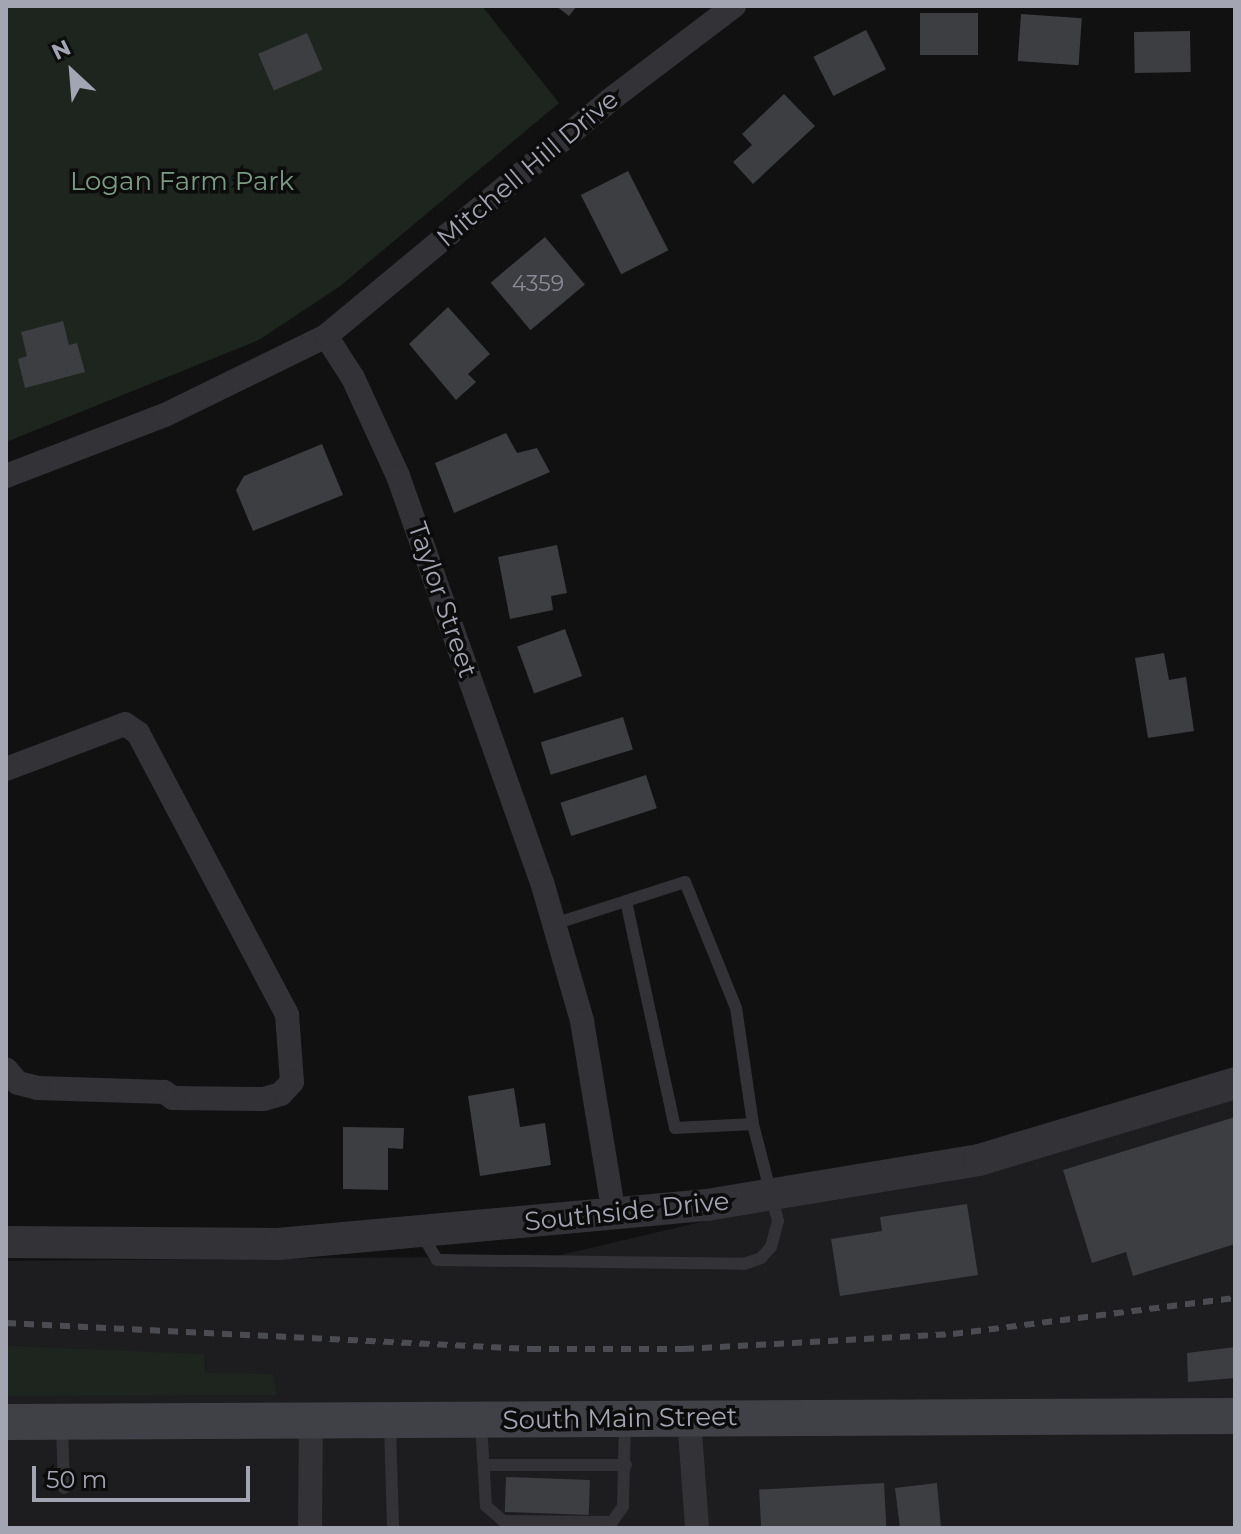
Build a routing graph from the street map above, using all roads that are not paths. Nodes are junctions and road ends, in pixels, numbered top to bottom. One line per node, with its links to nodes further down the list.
1 (734, 6): 2 (street, Mitchell Hill Drive)
2 (326, 336): 3 (street); 6 (street, Taylor Street)
3 (6, 476)
4 (6, 769): 7 (street)
5 (626, 901): 6 (lane); 9 (lane); 9 (lane)
6 (554, 924): 11 (street, Taylor Street)
7 (6, 1069)
8 (1235, 1083): 10 (street, Southside Drive)
9 (753, 1124): 10 (lane)
10 (772, 1196): 11 (street, Southside Drive); 12 (lane)
11 (614, 1214): 12 (street, Southside Drive)
12 (420, 1233): 13 (street, Southside Drive)
13 (6, 1242)
14 (1235, 1416): 15 (main road, South Main Street)
15 (689, 1418): 16 (main road, South Main Street); 27 (street)
16 (624, 1419): 17 (main road, South Main Street); 23 (lane)
17 (481, 1421): 20 (main road, South Main Street); 22 (lane)
18 (6, 1422): 21 (main road, South Main Street)
19 (311, 1422): 20 (main road, South Main Street); 21 (main road, South Main Street); 25 (street)
20 (390, 1422): 26 (lane)
21 (62, 1424): 24 (lane)
22 (484, 1465): 23 (lane); 23 (lane)
23 (626, 1465)
24 (64, 1488)
25 (310, 1528)
26 (393, 1528)
27 (697, 1528)

